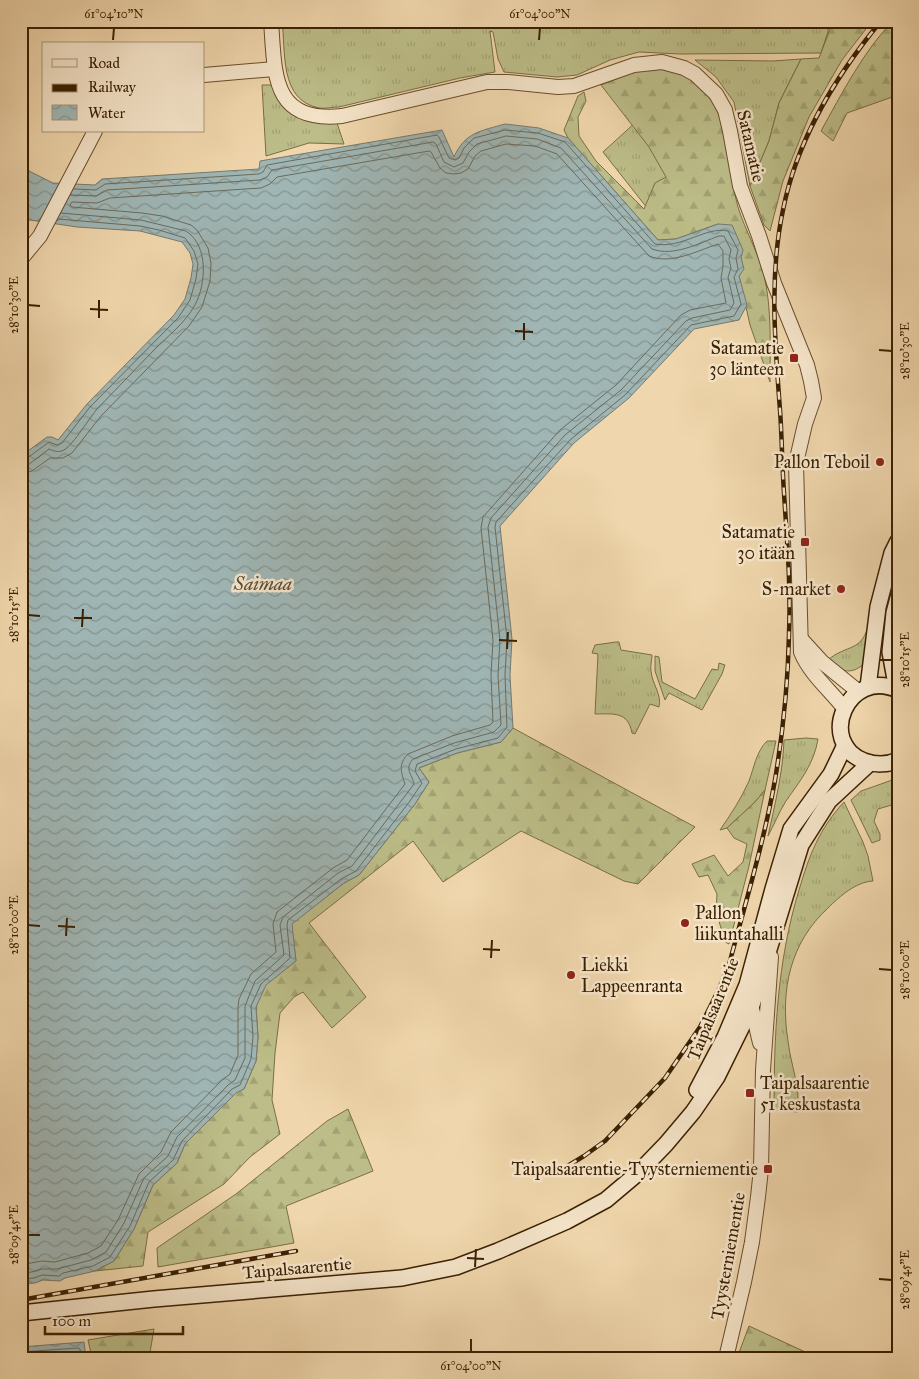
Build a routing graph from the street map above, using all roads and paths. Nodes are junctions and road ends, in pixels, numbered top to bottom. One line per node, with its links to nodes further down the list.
1 (271, 21): 2 (street, Satamatie)
2 (274, 69): 3 (street); 8 (street, Satamatie)
3 (205, 75)
4 (94, 132): 5 (street)
5 (21, 259)
6 (898, 542): 9 (main road)
7 (898, 598): 10 (main road)
8 (800, 638): 9 (street); 11 (street, Satamatie)
9 (864, 689): 10 (main road); 11 (main road)
10 (897, 690)
11 (844, 708): 12 (main road)
12 (846, 745): 14 (main road); 16 (main road, Taipalsaarentie)
13 (898, 760): 14 (main road)
14 (870, 763): 15 (main road, Taipalsaarentie)
15 (774, 930): 17 (main road, Taipalsaarentie); 18 (street, Tyysterniementie)
16 (748, 985): 17 (street, Tyysterniementie); 19 (main road, Taipalsaarentie)
17 (751, 1008): 18 (street, Tyysterniementie); 19 (main road, Taipalsaarentie)
18 (763, 1070): 21 (street, Tyysterniementie)
19 (567, 1221): 20 (main road, Taipalsaarentie)
20 (21, 1314)
21 (726, 1358)

